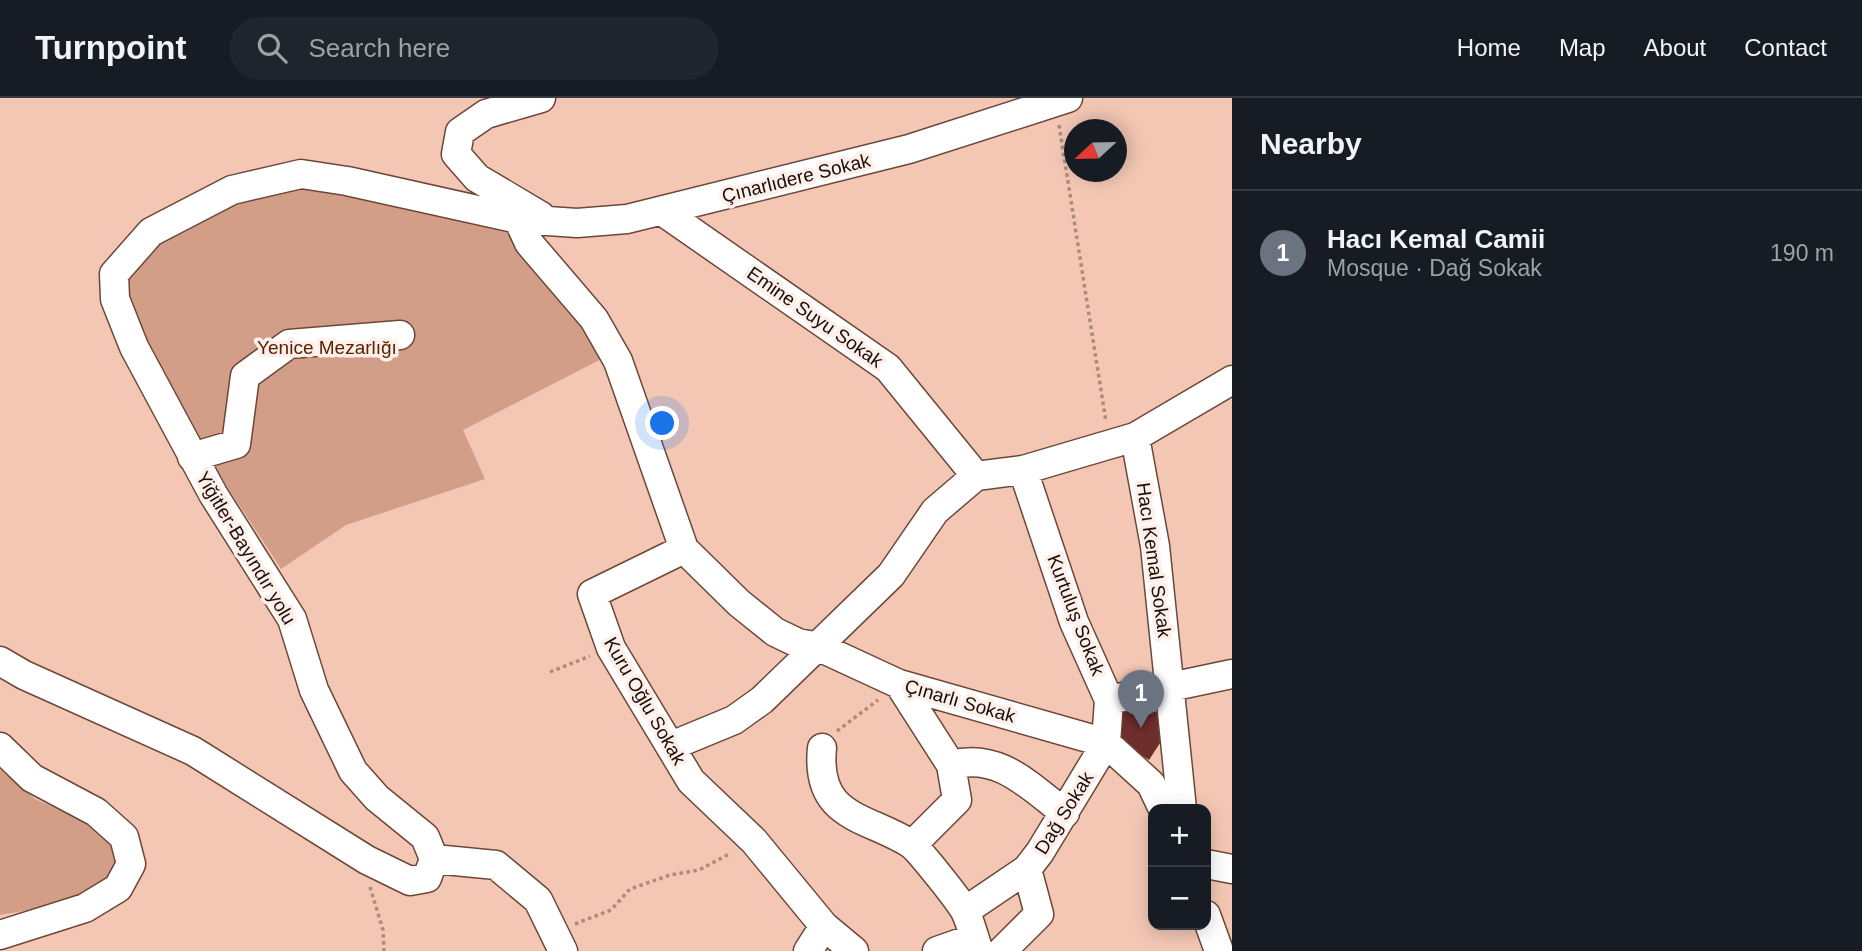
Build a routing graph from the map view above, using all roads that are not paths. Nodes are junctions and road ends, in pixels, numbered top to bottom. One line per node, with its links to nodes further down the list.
1 (541, 98): 5 (street)
2 (1062, 100): 3 (street, Çınarlıdere Sokak)
3 (662, 211): 5 (street, Çınarlıdere Sokak); 11 (street, Emine Suyu Sokak)
4 (518, 219): 5 (street, Çınarlıdere Sokak); 9 (street, Yiğitler-Bayındır yolu); 12 (street)
5 (552, 222)
6 (400, 335): 9 (street)
7 (1232, 380): 8 (street)
8 (1123, 441): 10 (street); 17 (street, Hacı Kemal Sokak)
9 (192, 457): 28 (street, Yiğitler-Bayındır yolu)
10 (1023, 470): 11 (street); 18 (street, Kurtuluş Sokak)
11 (976, 475): 13 (street)
12 (684, 550): 13 (street, Çınarlı Sokak); 21 (street, Kuru Oğlu Sokak)
13 (818, 647): 16 (street, Çınarlı Sokak); 21 (street)
14 (0, 660): 28 (street)
15 (1232, 674): 17 (street, Kurtuluş Sokak)
16 (899, 684): 19 (street, Çınarlı Sokak); 23 (street)
17 (1172, 688): 18 (street, Kurtuluş Sokak); 25 (street, Hacı Kemal Sokak)
18 (1109, 700): 19 (street, Dağ Sokak)
19 (1107, 743): 24 (street); 26 (street, Dağ Sokak)
20 (0, 747): 35 (street)
21 (671, 747): 33 (street, Kuru Oğlu Sokak)
22 (822, 748): 27 (street)
23 (951, 765): 26 (street); 27 (street)
24 (1161, 804)
25 (1182, 804)
26 (1065, 813): 30 (street, Dağ Sokak)
27 (912, 845): 32 (street)
28 (433, 859): 36 (street)
29 (1211, 865): 31 (street)
30 (1027, 869): 32 (street); 41 (street, Dağ Sokak)
31 (1232, 869)
32 (965, 911): 37 (street)
33 (824, 926): 38 (street); 39 (street, Kuru Oğlu Sokak)
34 (1211, 929): 42 (street)
35 (0, 935)
36 (559, 942)
37 (976, 944): 40 (street)
38 (808, 951)
39 (854, 951)
40 (937, 951)
41 (1002, 951)
42 (1219, 951)

